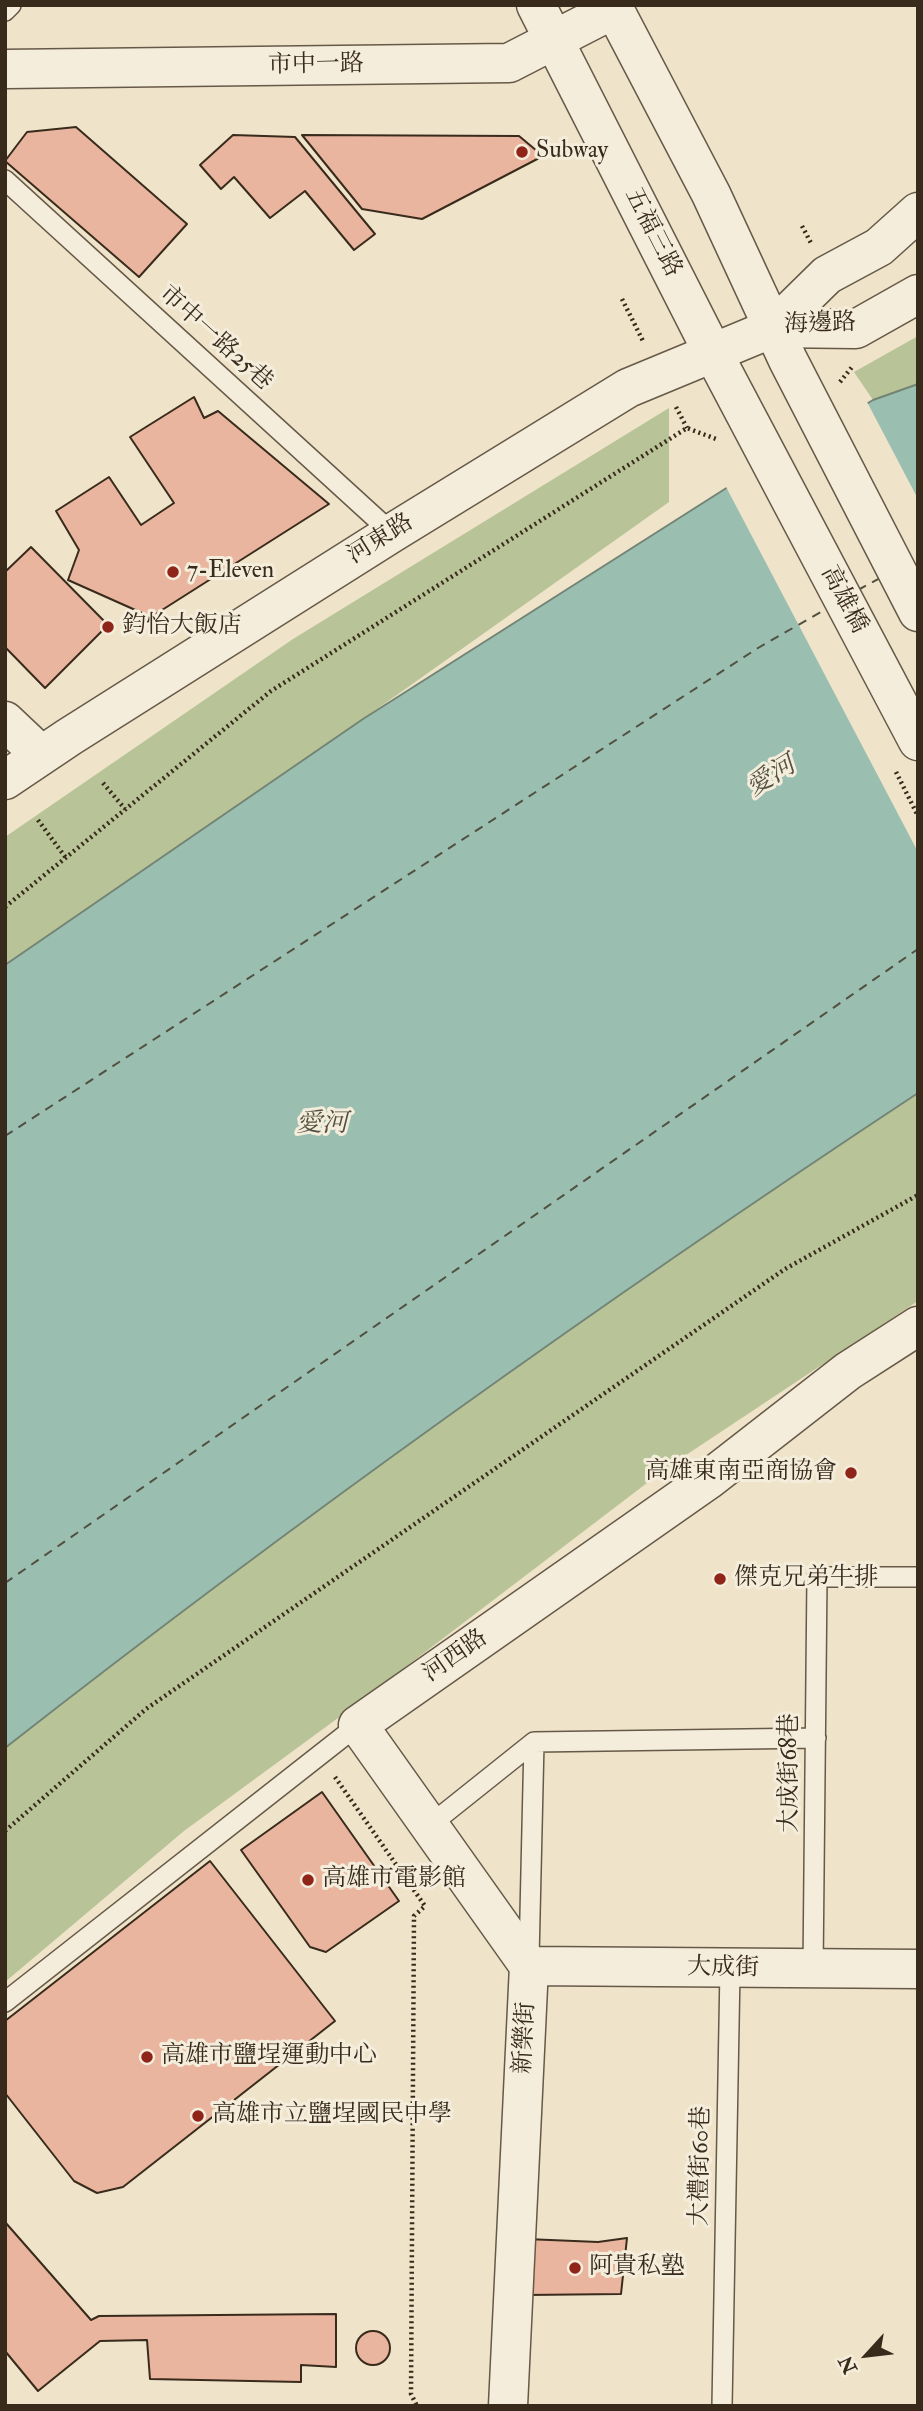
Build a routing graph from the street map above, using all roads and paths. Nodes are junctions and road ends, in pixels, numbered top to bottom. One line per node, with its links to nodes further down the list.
1 (10, 5): 4 (lane)
2 (536, 5): 5 (street, 五福三路)
3 (616, 7): 5 (street, 市中一路); 10 (street)
4 (5, 10)
5 (554, 40): 6 (street, 市中一路); 11 (street, 五福三路)
6 (5, 69)
7 (5, 180): 14 (lane, 市中一路25巷)
8 (918, 212): 10 (street, 海邊路)
9 (918, 294): 10 (street, 海邊路)
10 (773, 328): 11 (street, 河東路); 15 (street)
11 (713, 353): 13 (street, 五福三路); 14 (street, 河東路)
12 (728, 444): 21 (path)
13 (769, 459): 17 (street, 高雄橋)
14 (392, 533): 18 (street, 河東路)
15 (918, 612)
16 (5, 721): 18 (street)
17 (918, 741)
18 (41, 755): 19 (street, 河東路)
19 (5, 780)
20 (103, 783): 21 (path)
21 (126, 809): 23 (path)
22 (38, 820): 23 (path)
23 (66, 858): 24 (path)
24 (5, 907)
25 (918, 1195): 33 (path)
26 (918, 1326): 28 (street, 河西路)
27 (918, 1577): 29 (lane, 大成街68巷)
28 (358, 1725): 31 (lane, 河西路); 32 (street, 新樂街)
29 (816, 1738): 30 (lane); 37 (lane, 大成街68巷)
30 (534, 1742): 32 (lane); 34 (lane)
31 (321, 1756): 38 (lane, 河西路); 39 (path)
32 (430, 1825): 34 (street, 新樂街)
33 (5, 1830)
34 (529, 1966): 36 (street, 大成街); 40 (street, 新樂街)
35 (918, 1969): 37 (street, 大成街)
36 (730, 1970): 37 (street, 大成街); 41 (lane, 大禮街60巷)
37 (813, 1970)
38 (5, 2002)
39 (417, 2406)
40 (508, 2406)
41 (722, 2406)

